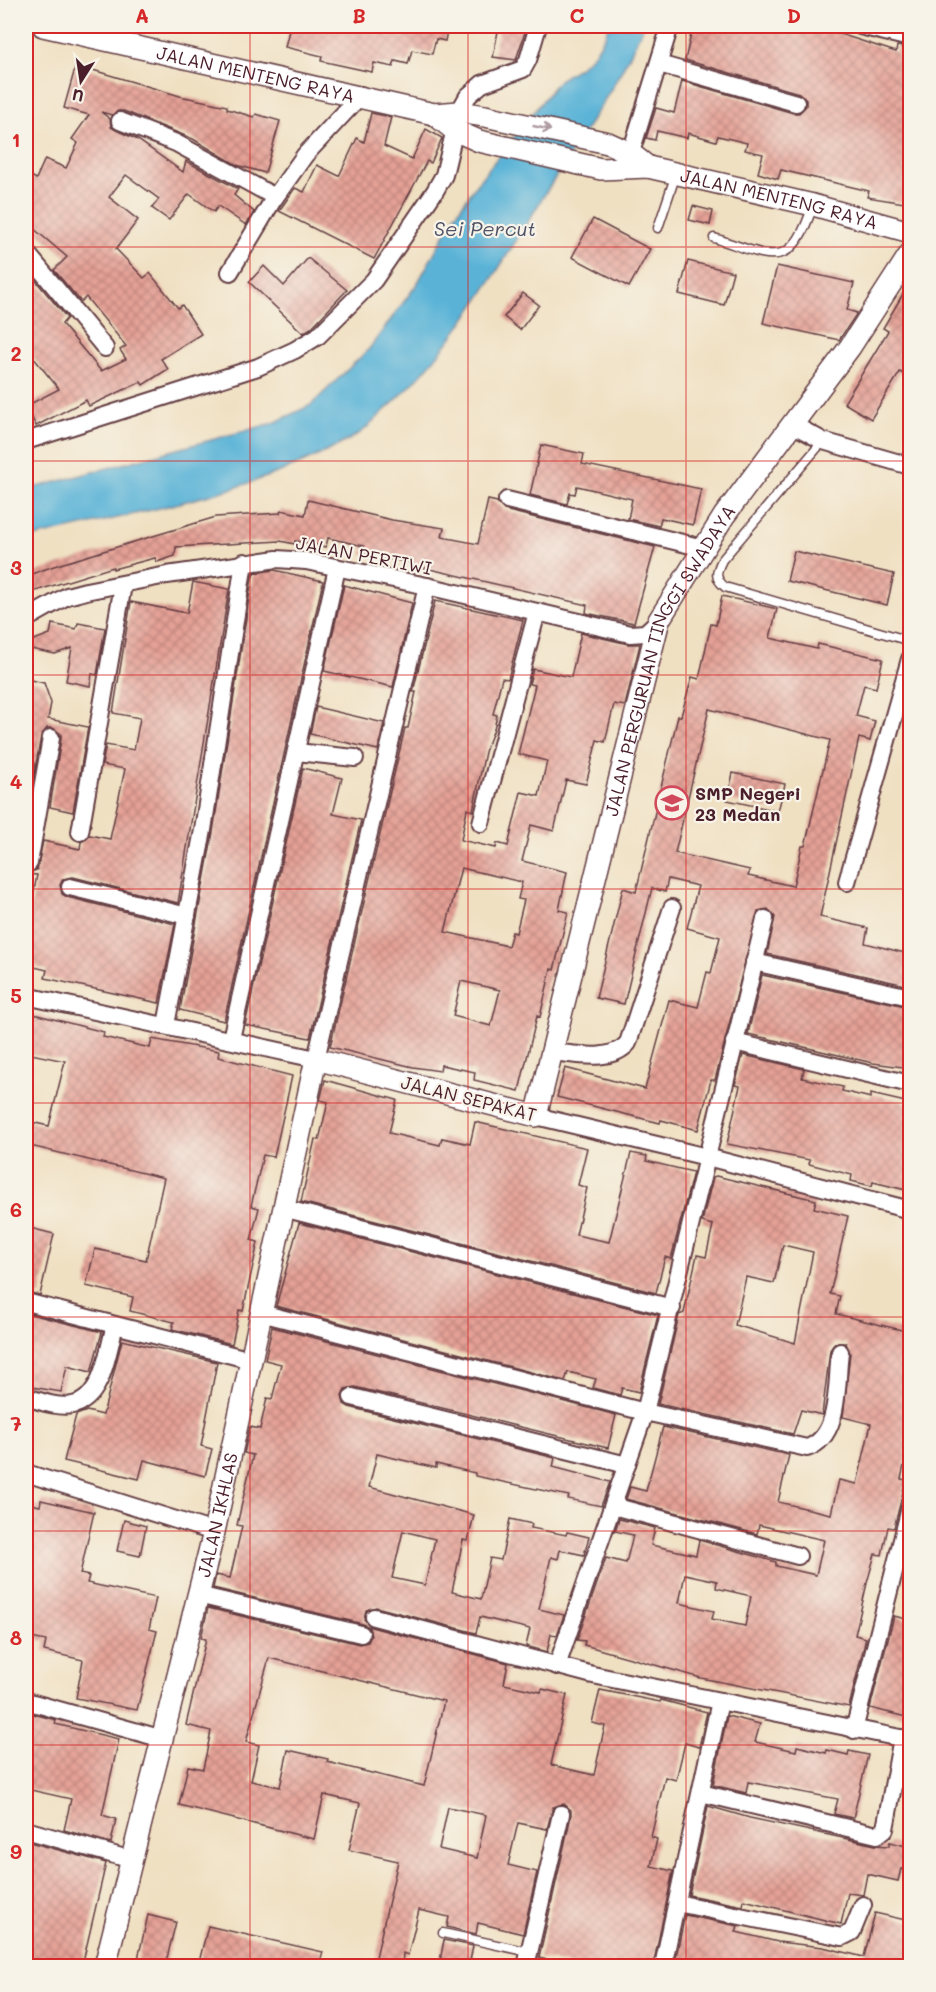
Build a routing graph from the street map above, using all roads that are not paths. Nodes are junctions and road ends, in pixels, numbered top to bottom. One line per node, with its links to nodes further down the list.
1 (43, 26): 7 (street, JALAN MENTENG RAYA)
2 (538, 26): 10 (street)
3 (670, 26): 6 (street)
4 (860, 26): 5 (street)
5 (910, 38)
6 (659, 64): 8 (street); 11 (street)
7 (361, 95): 10 (street, JALAN MENTENG RAYA); 13 (street)
8 (796, 103)
9 (120, 121): 13 (street)
10 (456, 121): 11 (street, JALAN MENTENG RAYA, one-way to 11); 11 (street, JALAN MENTENG RAYA); 23 (street)
11 (628, 161): 12 (street, JALAN MENTENG RAYA)
12 (676, 174): 14 (street, JALAN MENTENG RAYA); 15 (lane)
13 (275, 197): 20 (street)
14 (813, 205): 16 (street, JALAN MENTENG RAYA); 17 (lane)
15 (658, 228)
16 (910, 232)
17 (714, 238)
18 (26, 252): 21 (street)
19 (910, 254): 22 (street, JALAN PERGURUAN TINGGI SWADAYA)
20 (230, 272)
21 (105, 348)
22 (794, 425): 24 (street); 27 (street, JALAN PERGURUAN TINGGI SWADAYA)
23 (26, 441)
24 (823, 441): 25 (street); 35 (lane)
25 (910, 466)
26 (507, 500): 27 (street)
27 (703, 548): 34 (street, JALAN PERGURUAN TINGGI SWADAYA)
28 (244, 562): 29 (street, JALAN PERTIWI); 30 (street, JALAN PERTIWI); 46 (street)
29 (337, 568): 31 (street, JALAN PERTIWI); 38 (street)
30 (123, 585): 33 (street, JALAN PERTIWI); 41 (street)
31 (427, 586): 32 (street, JALAN PERTIWI); 55 (street)
32 (537, 612): 34 (street, JALAN PERTIWI); 40 (street)
33 (26, 619)
34 (659, 620): 54 (street, JALAN PERGURUAN TINGGI SWADAYA)
35 (910, 641)
36 (910, 659): 43 (street)
37 (51, 738): 42 (street)
38 (296, 752): 39 (street); 52 (street)
39 (354, 758)
40 (481, 823)
41 (80, 832)
42 (27, 868)
43 (847, 882)
44 (70, 887): 46 (street)
45 (672, 908): 54 (street)
46 (187, 916): 51 (street)
47 (765, 919): 48 (street)
48 (754, 962): 50 (street); 53 (street)
49 (26, 996): 51 (street, JALAN SEPAKAT)
50 (910, 997)
51 (166, 1025): 52 (street, JALAN SEPAKAT)
52 (231, 1039): 55 (street, JALAN SEPAKAT)
53 (734, 1042): 56 (street); 58 (street)
54 (551, 1052): 57 (street, JALAN PERGURUAN TINGGI SWADAYA)
55 (316, 1059): 57 (street, JALAN SEPAKAT); 59 (street, JALAN IKHLAS)
56 (910, 1084)
57 (536, 1116): 58 (street, JALAN SEPAKAT)
58 (707, 1157): 60 (street, JALAN SEPAKAT); 62 (street)
59 (284, 1208): 62 (street); 63 (street, JALAN IKHLAS)
60 (910, 1210)
61 (26, 1302): 64 (street)
62 (672, 1308): 69 (street)
63 (261, 1313): 66 (street, JALAN IKHLAS); 69 (street)
64 (116, 1325): 66 (street); 67 (street)
65 (840, 1352): 69 (street)
66 (251, 1360): 74 (street, JALAN IKHLAS)
67 (26, 1397)
68 (352, 1397): 70 (street)
69 (645, 1412): 70 (street)
70 (627, 1465): 72 (street)
71 (26, 1473): 74 (street)
72 (613, 1506): 75 (street); 79 (street)
73 (910, 1508): 82 (street)
74 (214, 1532): 76 (street, JALAN IKHLAS)
75 (798, 1556)
76 (198, 1596): 78 (street); 83 (street, JALAN IKHLAS)
77 (374, 1617): 79 (street)
78 (361, 1634)
79 (557, 1666): 81 (street)
80 (26, 1701): 83 (street)
81 (720, 1701): 82 (street); 85 (street)
82 (854, 1730): 84 (street)
83 (163, 1739): 88 (street, JALAN IKHLAS)
84 (906, 1739): 85 (street)
85 (701, 1793): 89 (street)
86 (561, 1814): 92 (street)
87 (26, 1830): 88 (street)
88 (132, 1860): 93 (street, JALAN IKHLAS)
89 (677, 1903): 90 (street); 94 (street)
90 (862, 1905)
91 (443, 1933): 92 (lane)
92 (531, 1962)
93 (105, 1966)
94 (663, 1966)

